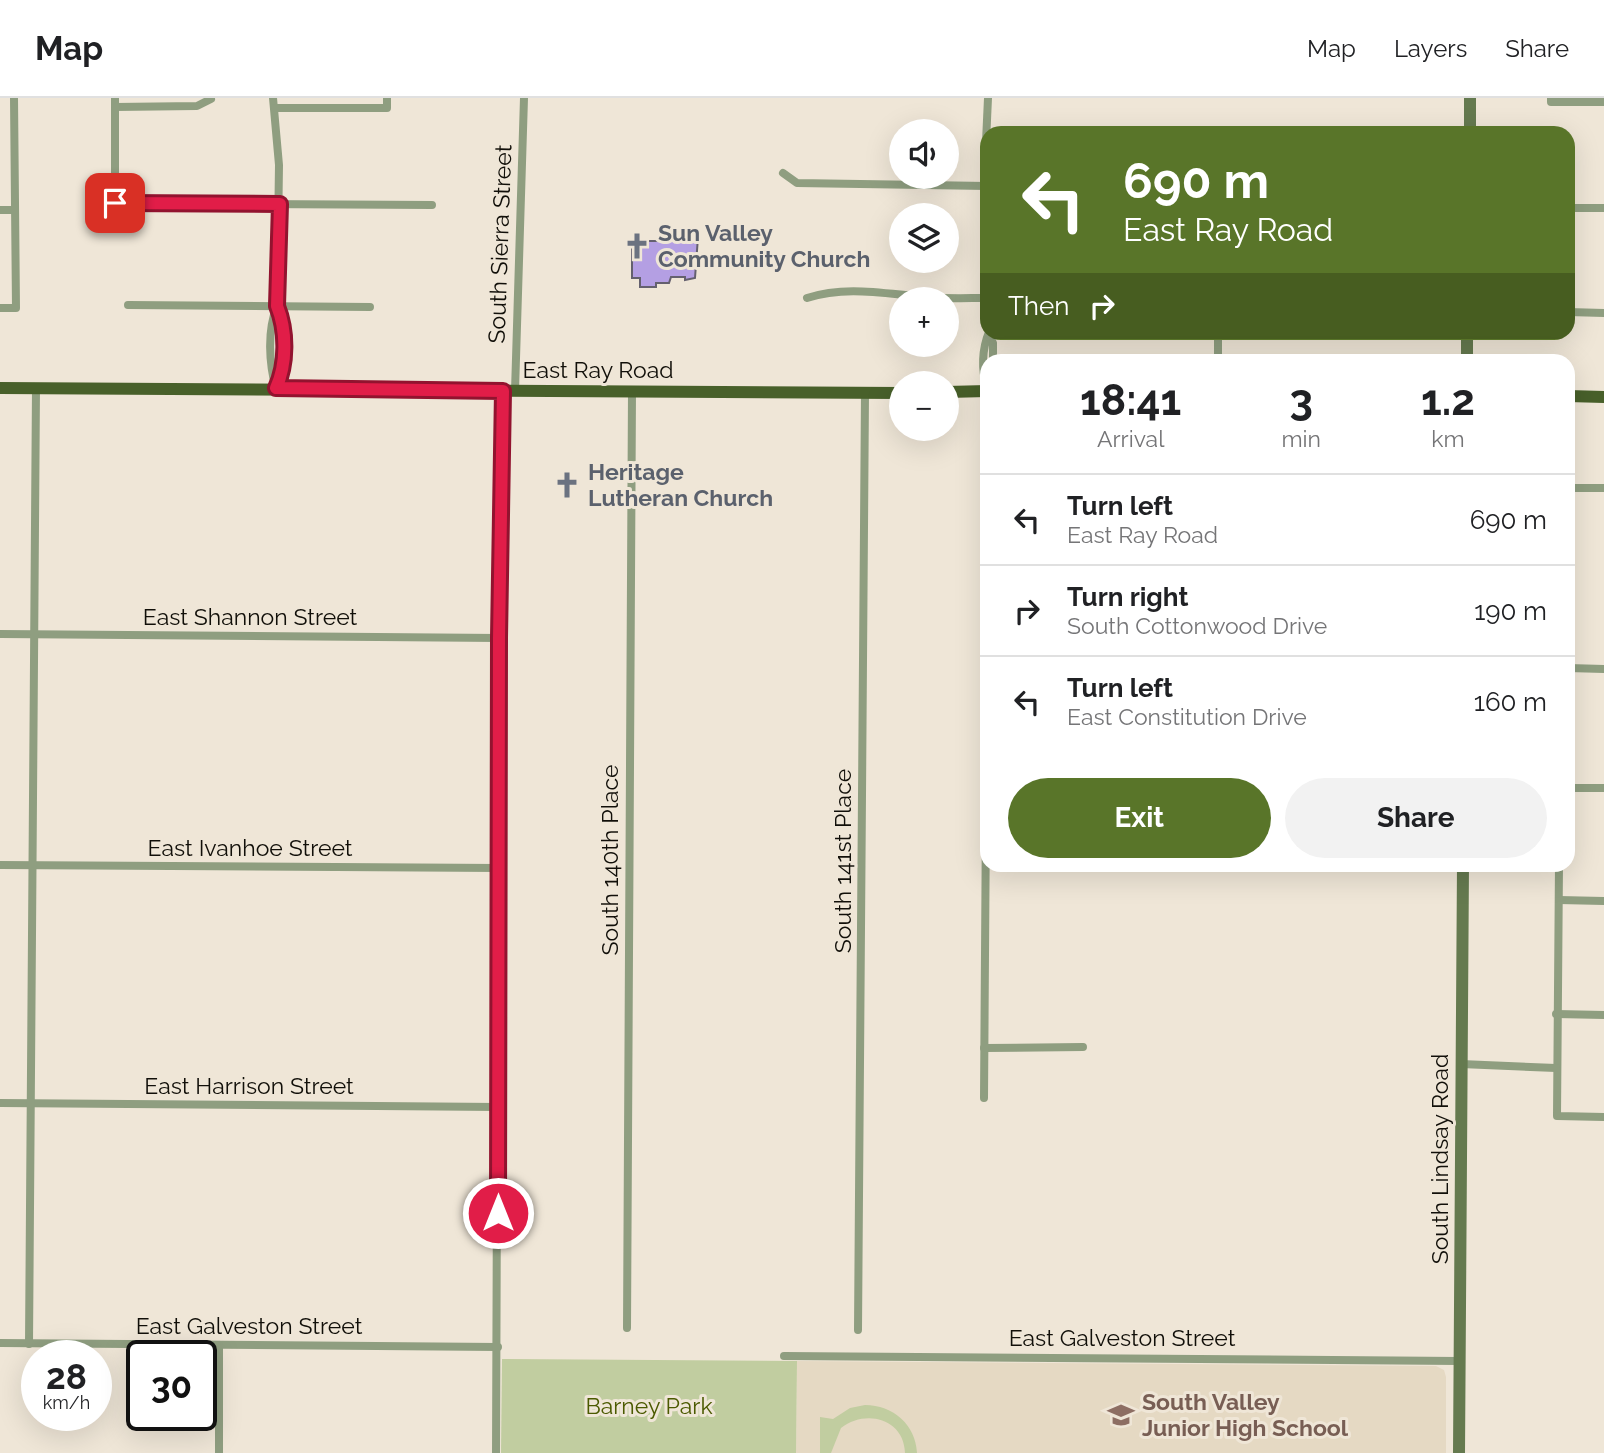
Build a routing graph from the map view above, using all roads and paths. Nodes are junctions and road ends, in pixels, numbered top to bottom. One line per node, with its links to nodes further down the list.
1 (14, 98): 21 (street)
2 (273, 98): 11 (street)
3 (387, 98): 11 (street)
4 (524, 98): 34 (street, South Sierra Street)
5 (988, 98): 12 (street)
6 (1470, 98): 13 (main road)
7 (211, 99): 10 (street)
8 (1551, 100): 9 (street)
9 (1604, 102)
10 (115, 103): 16 (street)
11 (275, 108): 16 (street)
12 (987, 126)
13 (1470, 126)
14 (783, 173): 15 (street)
15 (980, 186)
16 (280, 204): 17 (street); 25 (street)
17 (432, 205)
18 (1575, 208): 19 (street)
19 (1604, 208)
20 (0, 210): 21 (street)
21 (15, 210): 27 (street)
22 (807, 298): 23 (street)
23 (980, 298)
24 (128, 305): 25 (street)
25 (277, 306): 26 (street); 32 (street)
26 (370, 307)
27 (0, 308)
28 (1575, 312): 29 (street)
29 (1604, 313)
30 (0, 388): 31 (main road, East Ray Road)
31 (36, 388): 32 (main road, East Ray Road); 44 (street)
32 (276, 388): 34 (main road, East Ray Road)
33 (980, 390): 36 (main road)
34 (509, 391): 35 (main road, East Ray Road); 45 (street, South Sierra Street)
35 (632, 391): 37 (main road, East Ray Road); 69 (street, South 140th Place)
36 (959, 391)
37 (865, 393): 38 (main road, East Ray Road); 70 (street, South 141st Place)
38 (889, 393)
39 (1575, 396): 40 (main road)
40 (1604, 397)
41 (1575, 488): 42 (street)
42 (1604, 488)
43 (0, 634): 44 (street, East Shannon Street)
44 (34, 634): 45 (street, East Shannon Street); 51 (street)
45 (499, 638): 52 (street, South Sierra Street)
46 (1575, 668): 47 (street)
47 (1604, 668)
48 (1575, 788): 49 (street)
49 (1604, 788)
50 (0, 865): 51 (street, East Ivanhoe Street)
51 (31, 865): 52 (street, East Ivanhoe Street); 66 (street)
52 (499, 869): 67 (street, South Sierra Street)
53 (985, 872): 61 (street)
54 (1463, 872): 62 (main road, South Lindsay Road)
55 (1559, 872): 56 (street)
56 (1559, 900): 57 (street); 58 (street)
57 (1604, 901)
58 (1556, 1014): 59 (street); 63 (street)
59 (1604, 1015)
60 (1083, 1047): 61 (street)
61 (984, 1048): 64 (street)
62 (1461, 1064): 63 (street); 78 (main road, South Lindsay Road)
63 (1556, 1068): 68 (street)
64 (984, 1098)
65 (0, 1103): 66 (street, East Harrison Street)
66 (31, 1103): 67 (street, East Harrison Street); 71 (street)
67 (498, 1107): 76 (street, South Sierra Street)
68 (1604, 1117)
69 (627, 1328)
70 (858, 1330)
71 (29, 1340)
72 (0, 1343): 73 (street, East Galveston Street)
73 (21, 1344)
74 (112, 1344): 75 (street, East Galveston Street)
75 (219, 1345): 76 (street, East Galveston Street); 79 (street)
76 (498, 1346): 80 (street, South Sierra Street)
77 (784, 1356): 78 (street, East Galveston Street)
78 (1459, 1361): 81 (main road, South Lindsay Road)
79 (219, 1453)
80 (496, 1453)
81 (1459, 1453)

